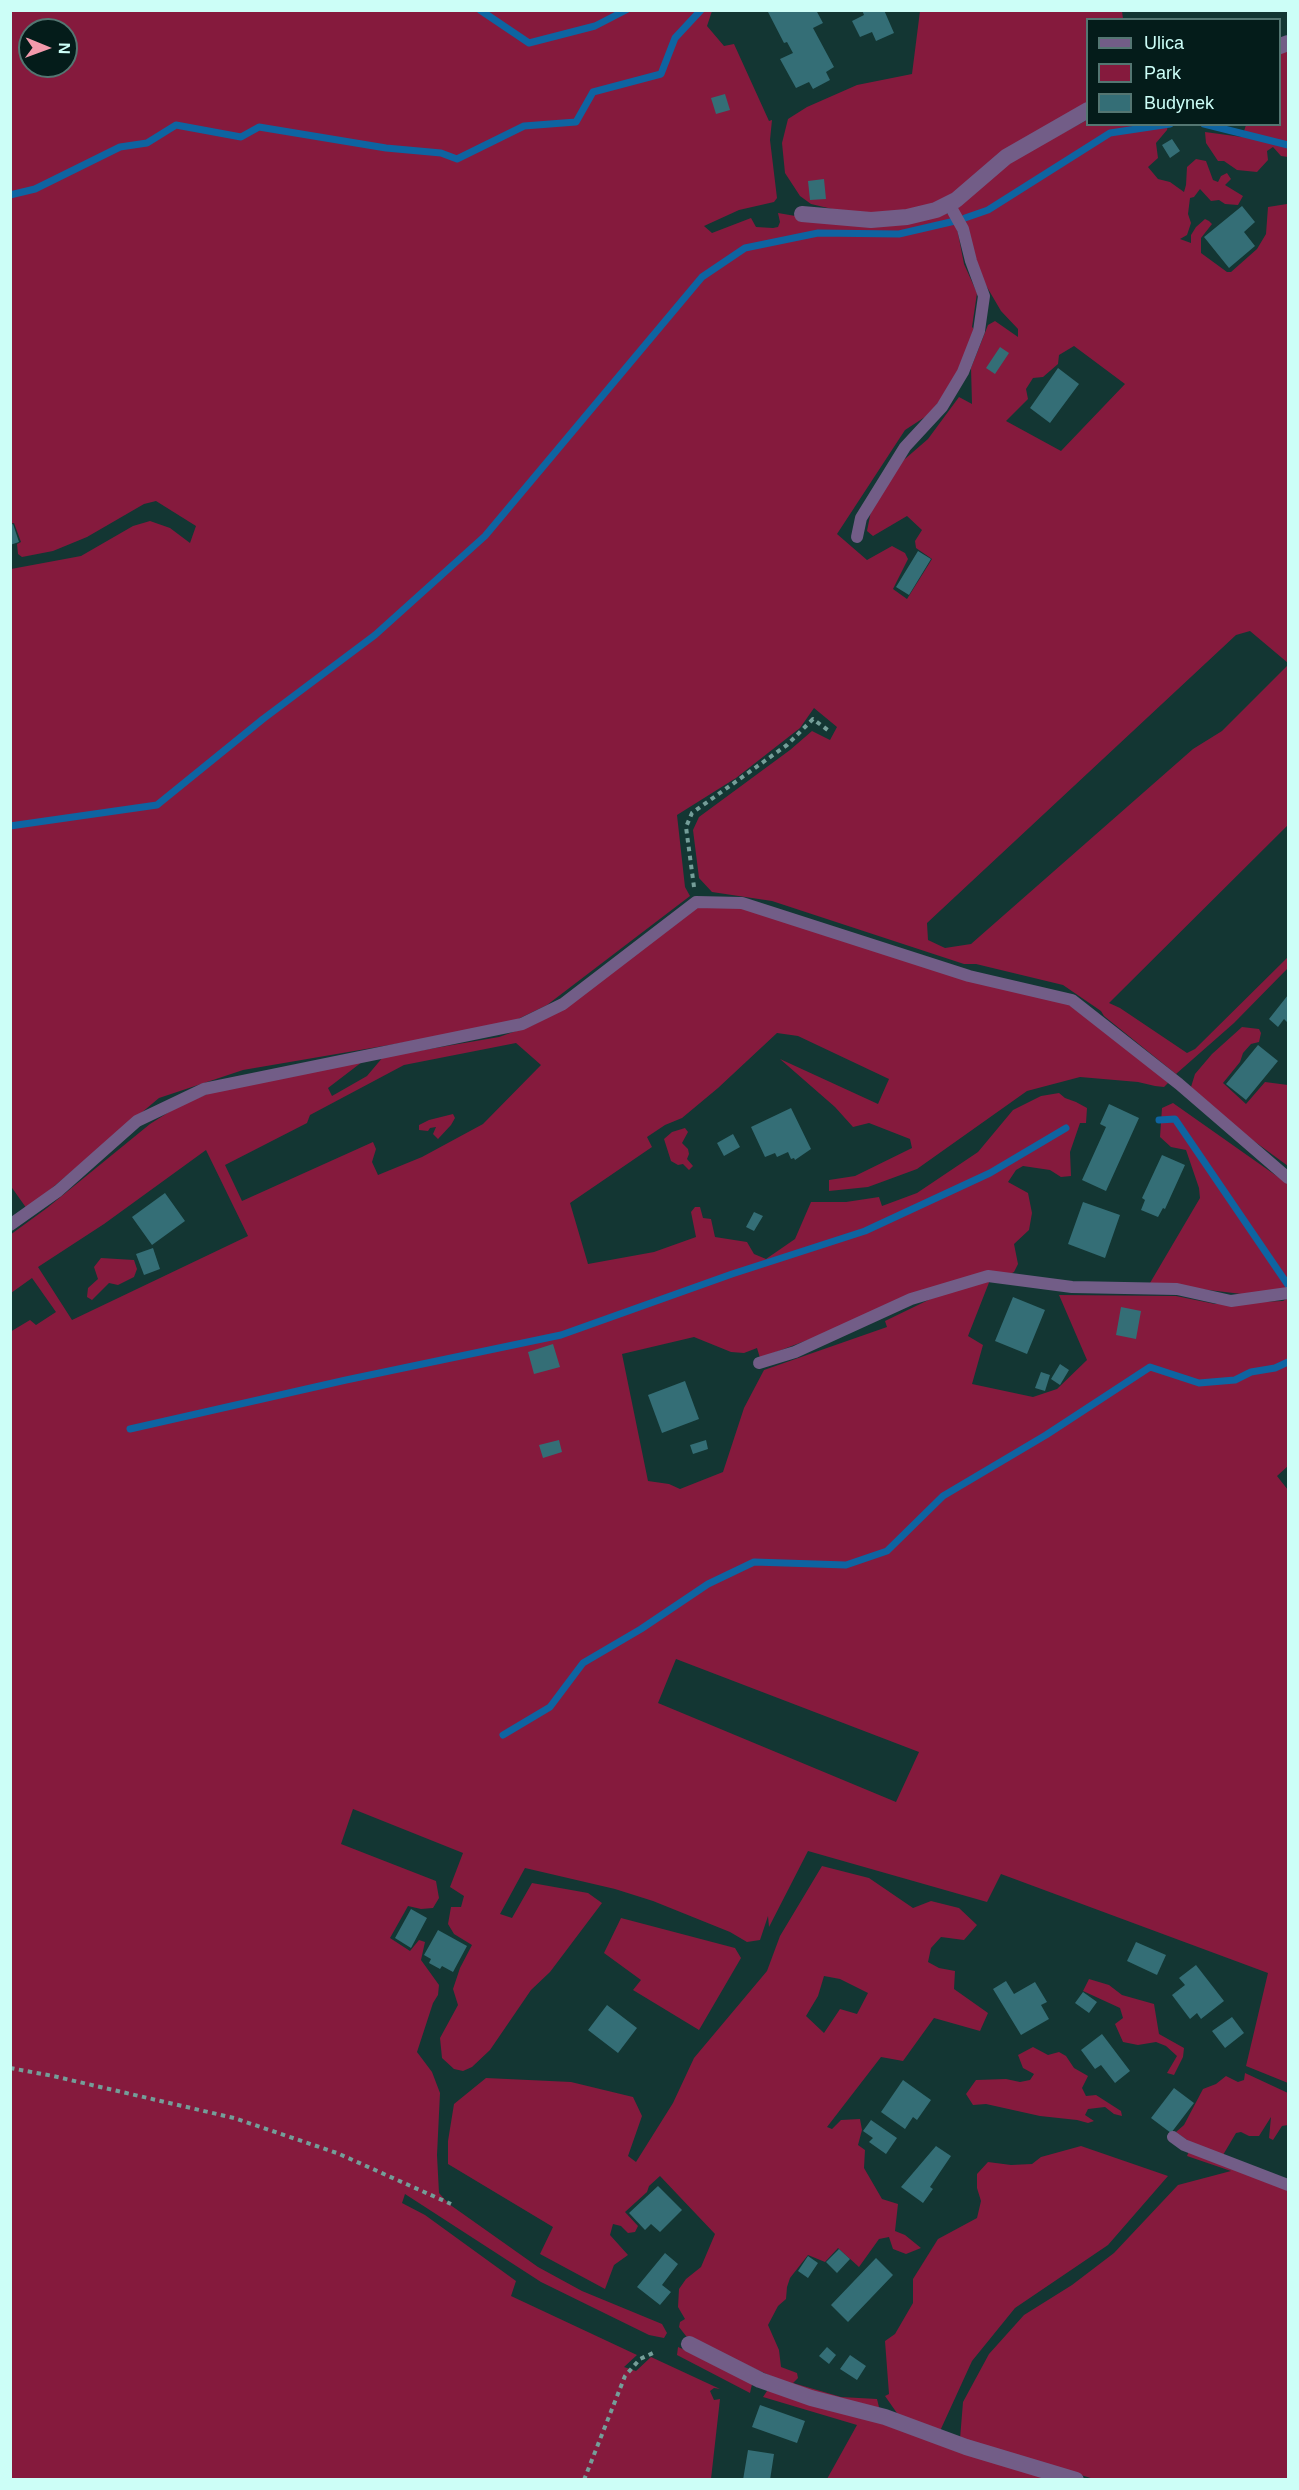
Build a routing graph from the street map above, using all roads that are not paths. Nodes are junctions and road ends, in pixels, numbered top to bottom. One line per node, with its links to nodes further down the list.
1 (1086, 111): 2 (street)
2 (949, 204): 3 (street); 4 (lane)
3 (802, 214)
4 (857, 537)
5 (1288, 1178): 6 (lane)
6 (10, 1224)
7 (1288, 1293): 8 (lane)
8 (759, 1362)
9 (1173, 2137): 10 (lane)
10 (1288, 2185)
11 (689, 2344): 12 (street)
12 (1076, 2480)

